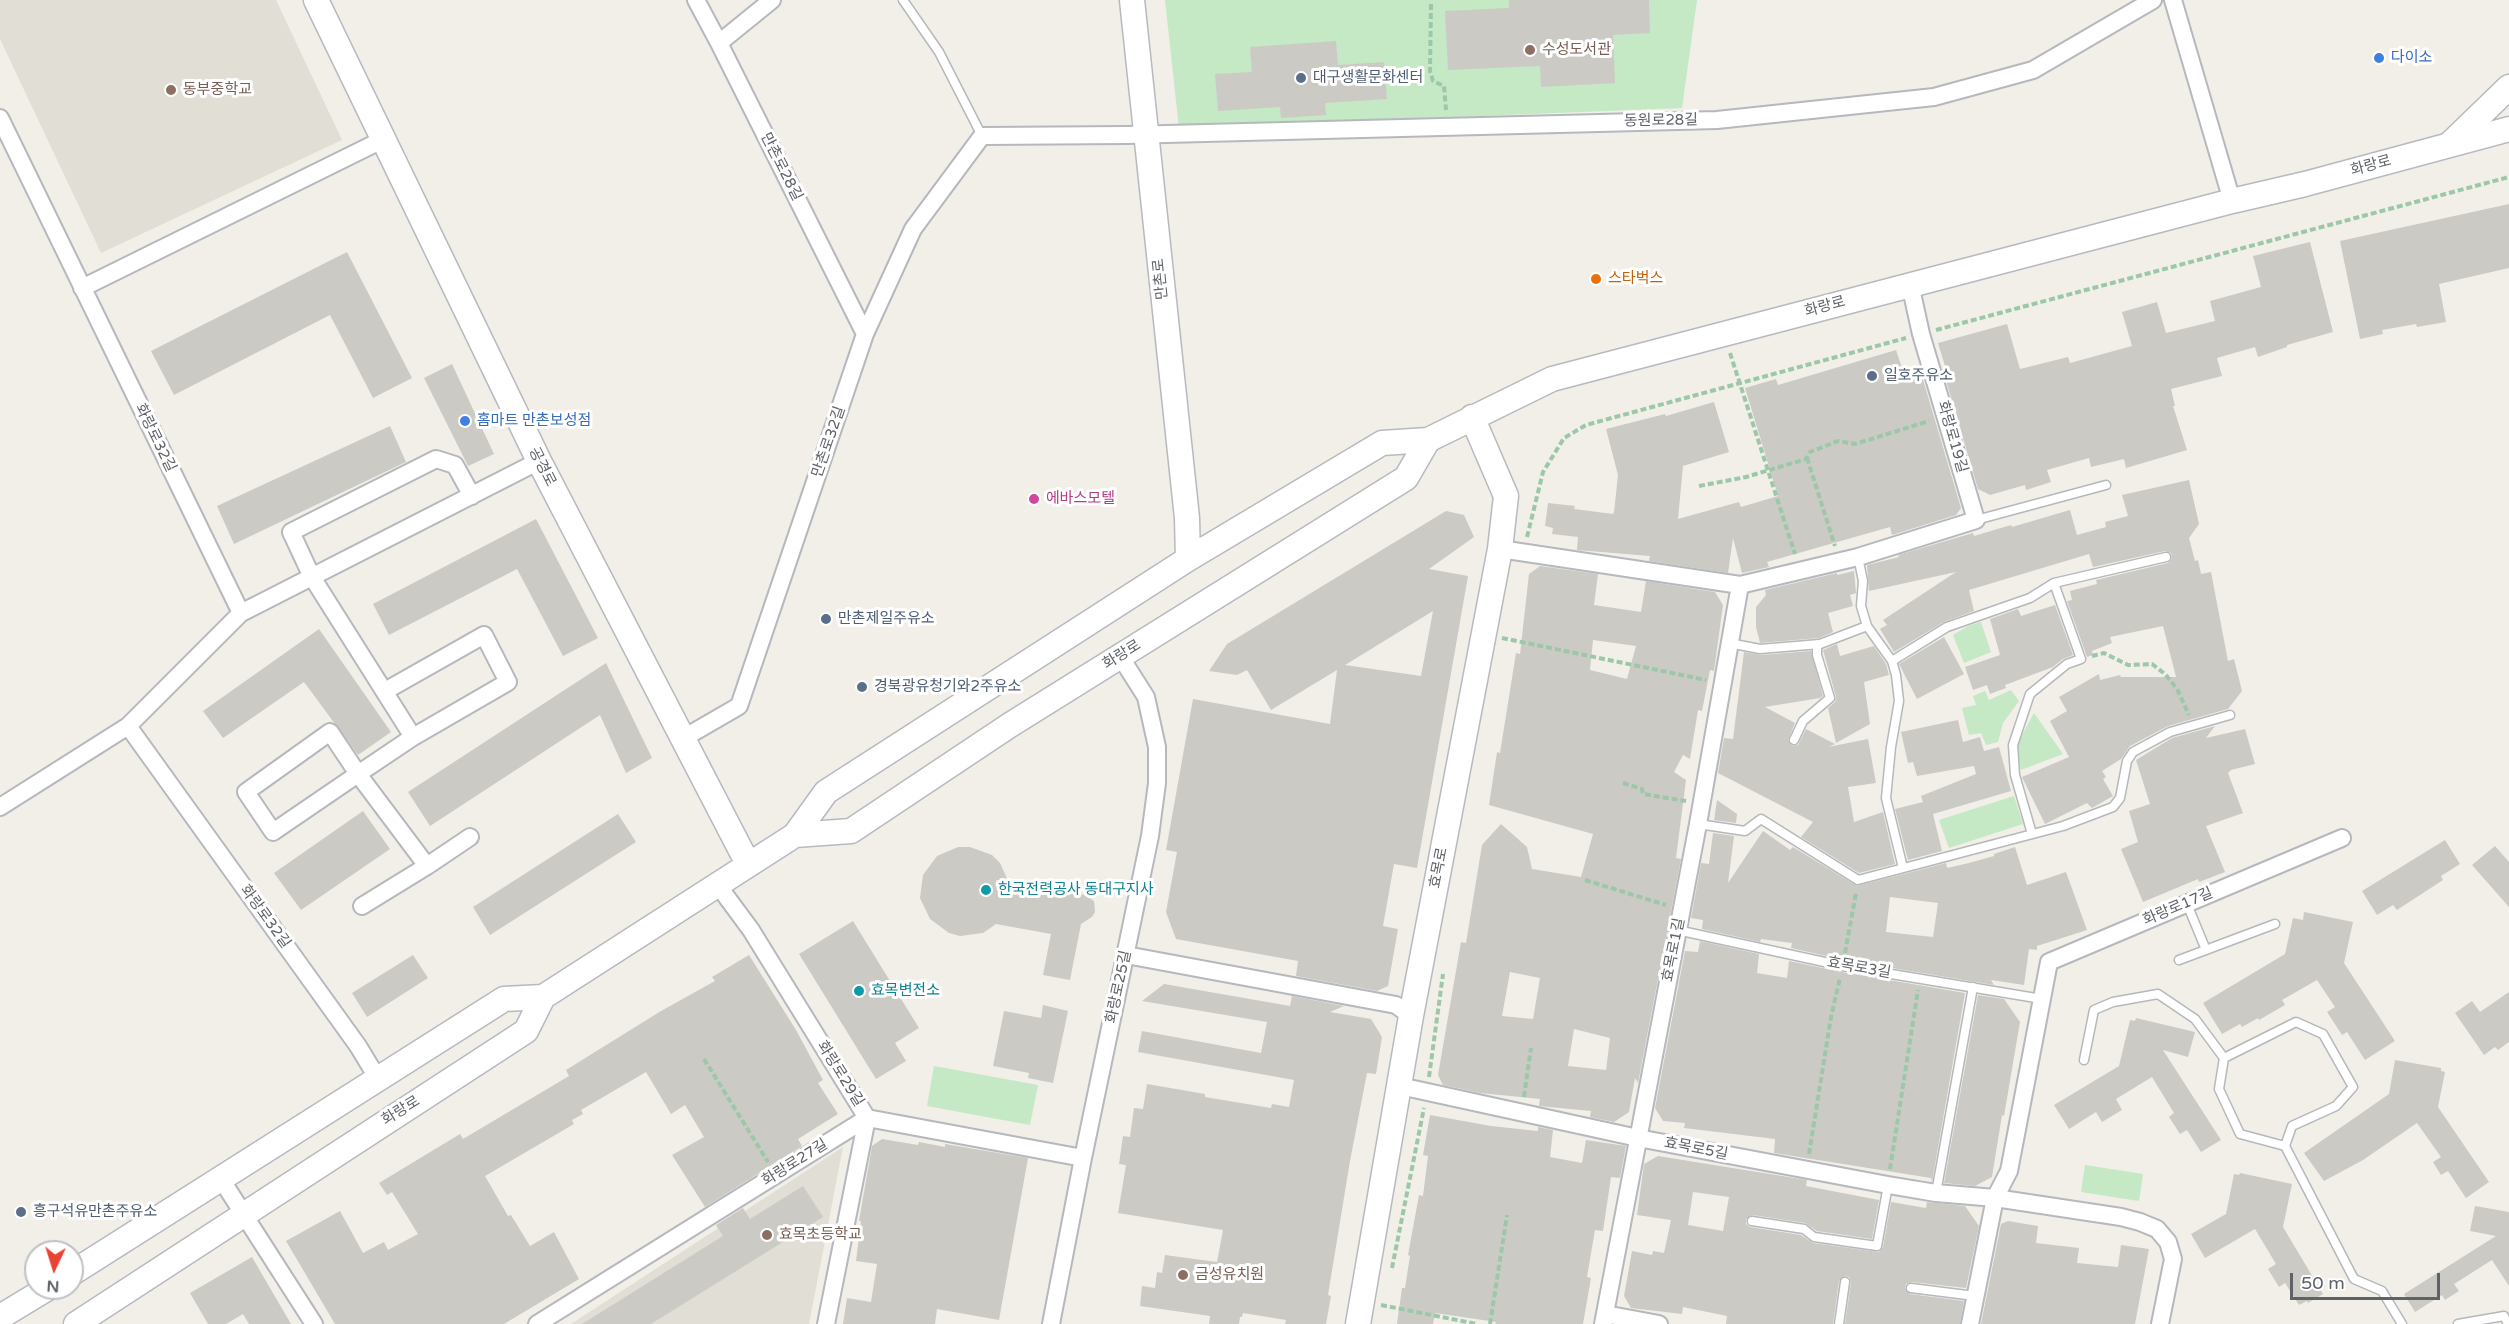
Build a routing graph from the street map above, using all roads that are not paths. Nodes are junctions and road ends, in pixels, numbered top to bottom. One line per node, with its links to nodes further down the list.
1 (316, 0): 14 (main road, 공경로)
2 (696, 0): 8 (street, 만촌로28길)
3 (772, 0): 8 (street)
4 (903, 0): 13 (lane)
5 (1132, 0): 12 (main road, 만촌로)
6 (2153, 0): 12 (street, 동원로28길)
7 (2174, 0): 16 (street)
8 (719, 43): 19 (street, 만촌로28길)
9 (2509, 87): 15 (main road)
10 (0, 118): 18 (street, 화랑로32길)
11 (2509, 129): 15 (main road, 화랑로)
12 (1146, 134): 13 (street); 29 (main road, 만촌로)
13 (982, 136): 19 (street, 만촌로32길)
14 (384, 139): 18 (street); 22 (main road, 공경로)
15 (2449, 145): 16 (main road, 화랑로)
16 (2232, 201): 17 (main road, 화랑로)
17 (1910, 284): 20 (main road, 화랑로); 25 (street, 화랑로19길)
18 (82, 288): 33 (street, 화랑로32길)
19 (865, 334): 43 (street, 만촌로32길)
20 (1472, 417): 21 (main road, 화랑로); 26 (main road, 효목로)
21 (1428, 440): 29 (main road, 화랑로); 37 (main road, 화랑로)
22 (539, 461): 24 (street); 43 (main road, 공경로)
23 (2106, 485): 25 (lane)
24 (472, 496): 30 (street); 30 (street)
25 (1976, 520): 27 (street)
26 (1500, 549): 32 (street); 66 (main road, 효목로)
27 (1858, 557): 32 (street); 34 (lane)
28 (2166, 557): 31 (lane)
29 (1188, 559): 49 (main road, 화랑로)
30 (312, 577): 33 (street); 39 (street)
31 (2054, 583): 38 (lane); 48 (lane)
32 (1740, 585): 35 (street, 효목로1길)
33 (241, 613): 41 (street)
34 (1867, 626): 36 (lane); 38 (lane)
35 (1728, 643): 36 (lane); 47 (street, 효목로1길)
36 (1817, 644): 44 (lane)
37 (1120, 656): 49 (main road, 화랑로); 61 (street, 화랑로25길)
38 (1892, 661): 54 (lane)
39 (385, 691): 42 (street); 42 (street)
40 (2230, 715): 48 (lane)
41 (128, 726): 46 (street); 69 (street, 화랑로32길)
42 (413, 737): 45 (street)
43 (682, 739): 52 (main road, 공경로)
44 (1794, 740)
45 (358, 774): 45 (street); 53 (street)
46 (0, 807)
47 (1698, 824): 54 (lane); 59 (street, 효목로1길)
48 (2032, 834): 54 (lane)
49 (795, 835): 52 (main road, 화랑로)
50 (470, 837): 53 (street)
51 (2342, 838): 56 (street, 화랑로17길)
52 (748, 864): 55 (main road, 화랑로)
53 (427, 866): 57 (street)
54 (1903, 868)
55 (717, 884): 64 (main road, 화랑로); 71 (street, 화랑로29길)
56 (2187, 903): 60 (lane); 65 (street, 화랑로17길)
57 (362, 906)
58 (2275, 924): 60 (lane)
59 (1677, 930): 63 (lane, 효목로3길); 72 (street, 효목로1길)
60 (2206, 950): 62 (lane)
61 (1126, 955): 66 (street); 74 (street, 화랑로25길)
62 (2179, 960)
63 (1973, 987): 65 (lane, 효목로3길); 77 (lane)
64 (543, 996): 69 (main road, 화랑로); 79 (main road, 화랑로)
65 (2042, 999): 78 (street)
66 (1411, 1016): 70 (main road, 효목로)
67 (2224, 1058): 68 (lane); 73 (lane); 73 (lane)
68 (2084, 1060)
69 (378, 1079): 75 (main road, 화랑로)
70 (1400, 1086): 72 (street, 효목로5길); 86 (main road, 효목로)
71 (867, 1118): 74 (street); 91 (street, 화랑로27길); 92 (street, 화랑로29길)
72 (1638, 1138): 76 (street, 효목로5길); 88 (street, 효목로1길)
73 (2286, 1146): 98 (lane)
74 (1083, 1158): 93 (street, 화랑로25길)
75 (221, 1179): 79 (street); 81 (main road, 화랑로)
76 (1888, 1185): 77 (street, 효목로5길); 80 (lane)
77 (1936, 1193): 78 (street, 효목로5길)
78 (1995, 1198): 84 (street); 97 (street, 효목로5길)
79 (244, 1214): 89 (main road, 화랑로); 90 (street)
80 (1752, 1221)
81 (84, 1265)
82 (1845, 1282): 95 (lane)
83 (1911, 1288): 84 (lane)
84 (1975, 1296): 96 (street)
85 (28, 1300): 87 (main road)
86 (1360, 1312)
87 (0, 1317)
88 (1604, 1319): 94 (street, 효목로1길)
89 (76, 1324)
90 (314, 1324)
91 (537, 1324)
92 (826, 1324)
93 (1051, 1324)
94 (1659, 1324)
95 (1839, 1324)
96 (1970, 1324)
97 (2160, 1324)
98 (2402, 1324)
99 (2458, 1324): 100 (lane)
100 (2508, 1324)

